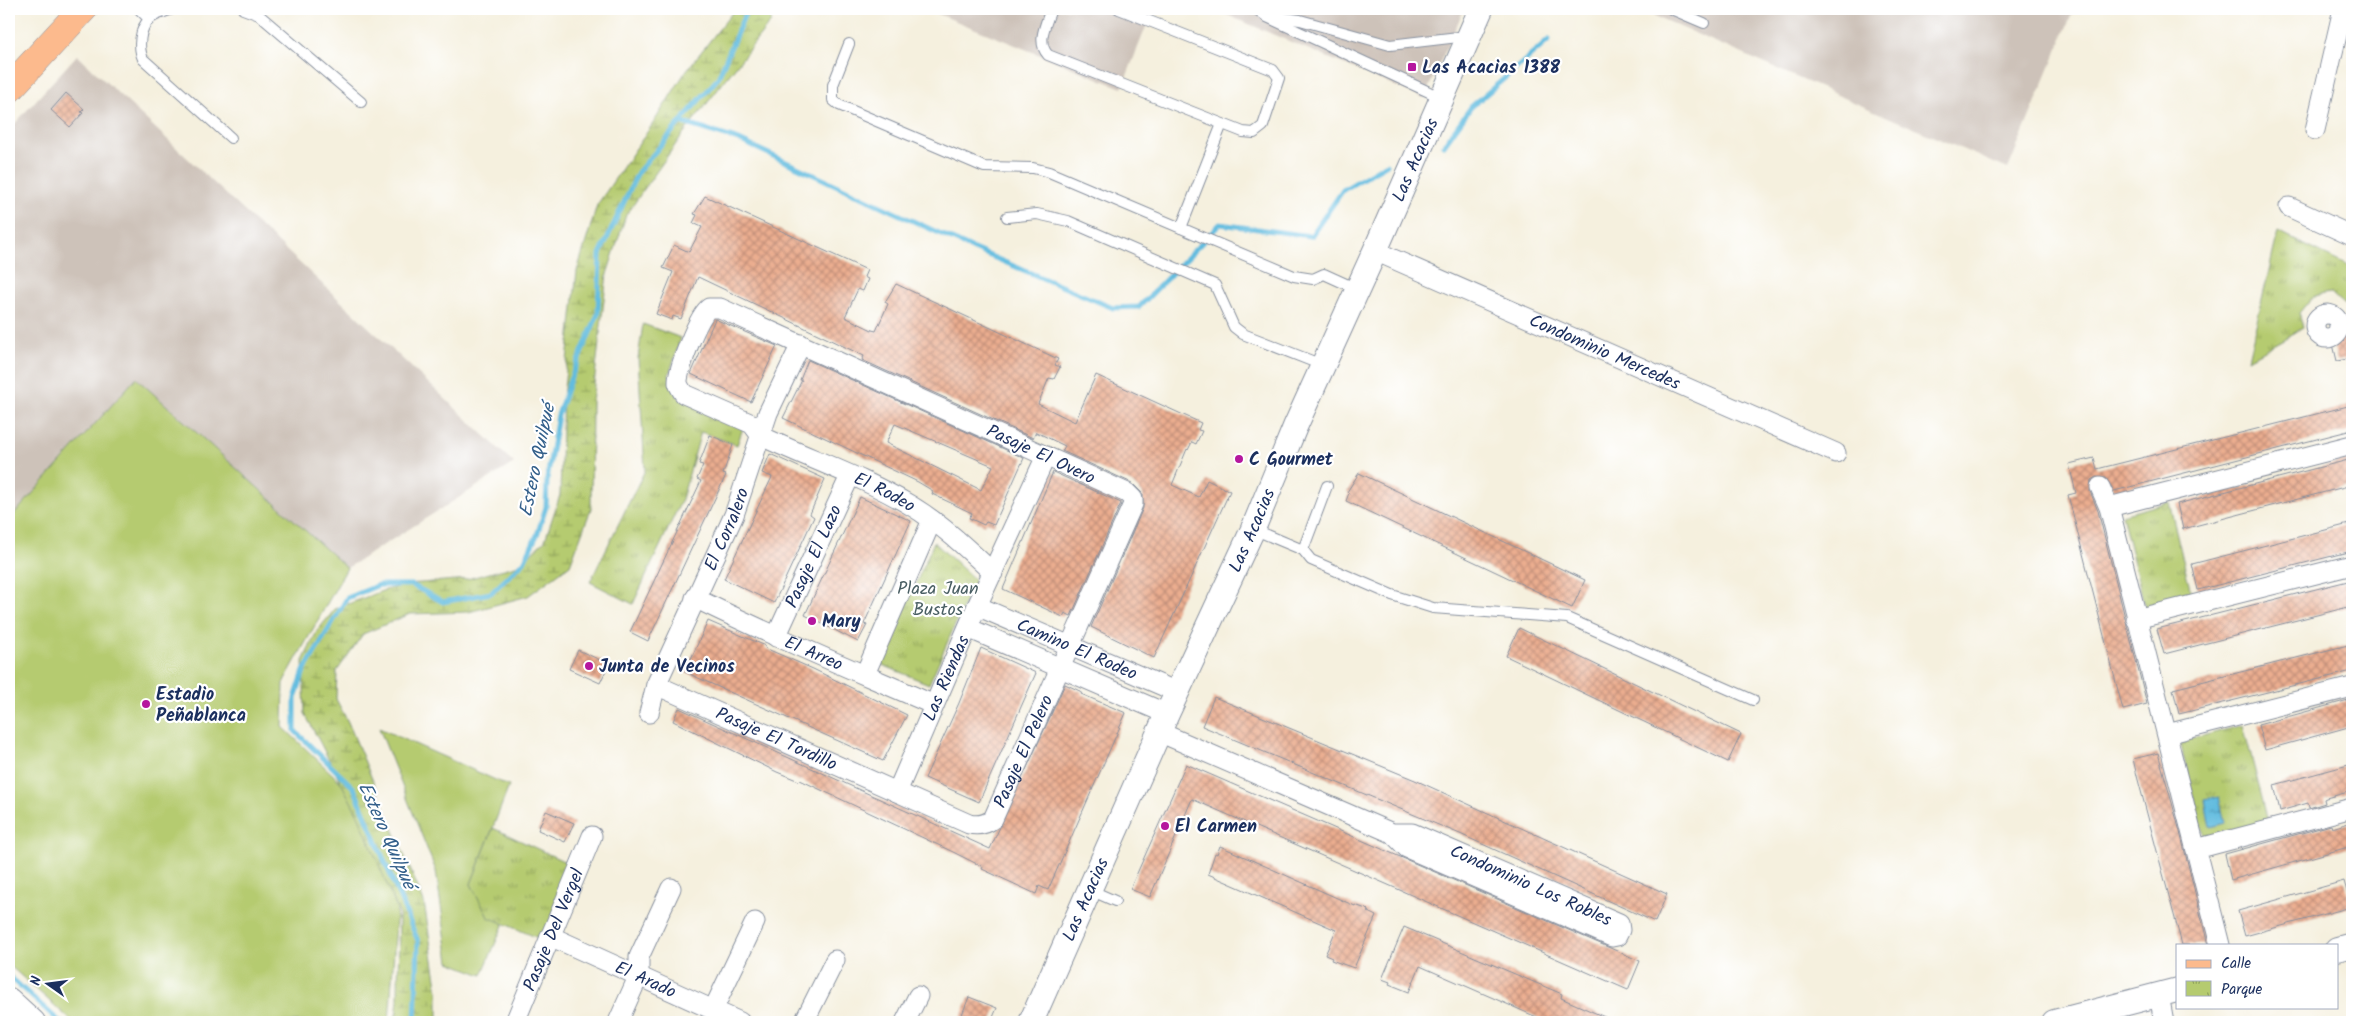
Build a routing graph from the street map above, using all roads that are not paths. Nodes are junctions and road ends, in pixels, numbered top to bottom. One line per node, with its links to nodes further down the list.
1 (83, 9): 16 (main road)
2 (138, 9): 12 (lane)
3 (172, 9): 12 (lane)
4 (243, 9): 18 (lane)
5 (1051, 9): 19 (lane)
6 (1119, 9): 19 (lane)
7 (1256, 9): 11 (lane)
8 (1481, 9): 14 (street, Las Acacias)
9 (1671, 9): 13 (lane)
10 (2343, 9): 20 (street)
11 (1267, 16): 14 (lane); 17 (lane)
12 (149, 19): 21 (lane)
13 (1704, 23)
14 (1468, 36): 17 (street, Las Acacias)
15 (849, 44): 24 (lane)
16 (9, 90)
17 (1442, 98): 26 (street, Las Acacias)
18 (361, 102)
19 (1222, 124): 24 (lane)
20 (2315, 130)
21 (231, 138)
22 (2289, 207): 25 (street)
23 (1007, 217): 29 (lane)
24 (1181, 228): 27 (lane)
25 (2352, 236)
26 (1375, 251): 27 (street, Las Acacias); 32 (street, Condominio Mercedes)
27 (1357, 288): 29 (street, Las Acacias)
28 (801, 344): 30 (street, El Corralero); 30 (street, Pasaje El Overo); 33 (street, Pasaje El Overo)
29 (1322, 365): 39 (street, Las Acacias)
30 (761, 436): 34 (street, El Rodeo); 43 (street, El Corralero)
31 (2352, 445): 37 (street)
32 (1836, 453)
33 (1046, 456): 42 (street, Las Riendas); 48 (street, Pasaje El Overo)
34 (850, 476): 38 (street, El Rodeo); 47 (street, Pasaje El Lazo)
35 (1328, 486): 40 (lane)
36 (2100, 487): 37 (street)
37 (2109, 507): 45 (street)
38 (932, 520): 42 (street, El Rodeo); 50 (street)
39 (1253, 529): 40 (lane); 53 (street, Las Acacias)
40 (1303, 550): 54 (lane)
41 (2352, 565): 45 (street)
42 (993, 573): 44 (street, Las Riendas)
43 (696, 598): 47 (street, El Arreo); 51 (street, El Corralero)
44 (977, 606): 46 (street, Las Riendas); 48 (street, Camino El Rodeo)
45 (2136, 619): 58 (street)
46 (968, 628): 49 (street, Camino El Rodeo); 55 (street, Las Riendas)
47 (776, 637): 50 (street, El Arreo)
48 (1069, 647): 49 (street); 53 (street, Camino El Rodeo)
49 (1059, 669): 57 (street, Camino El Rodeo); 59 (street, Pasaje El Pelero)
50 (865, 674): 55 (street, El Arreo)
51 (656, 685): 56 (street, El Corralero); 59 (street, Pasaje El Tordillo)
52 (2352, 687): 58 (street)
53 (1177, 692): 57 (street, Las Acacias)
54 (1753, 700)
55 (934, 705): 59 (street, Las Riendas)
56 (649, 713)
57 (1163, 723): 61 (street, Condominio Los Robles); 65 (street, Las Acacias)
58 (2167, 734): 63 (street)
59 (897, 792)
60 (2352, 808): 63 (street)
61 (1392, 833): 61 (street, Condominio Los Robles)
62 (592, 836): 68 (street, Pasaje Del Vergel)
63 (2196, 849): 69 (street)
64 (671, 888): 73 (street)
65 (1090, 890): 66 (lane); 84 (street, Las Acacias)
66 (1115, 901)
67 (755, 922): 77 (street)
68 (550, 936): 73 (street, El Arado); 79 (street, Pasaje Del Vergel)
69 (2220, 944)
70 (2352, 945): 71 (street)
71 (2338, 949)
72 (834, 960): 82 (street)
73 (639, 975): 77 (street, El Arado); 80 (street)
74 (2168, 993): 85 (street); 86 (street)
75 (918, 996): 83 (street)
76 (9, 1000): 78 (street)
77 (718, 1015): 81 (street, El Arado)
78 (33, 1022)
79 (515, 1022)
80 (618, 1022)
81 (740, 1022)
82 (804, 1022)
83 (905, 1022)
84 (1032, 1022)
85 (2054, 1022)
86 (2164, 1022)

